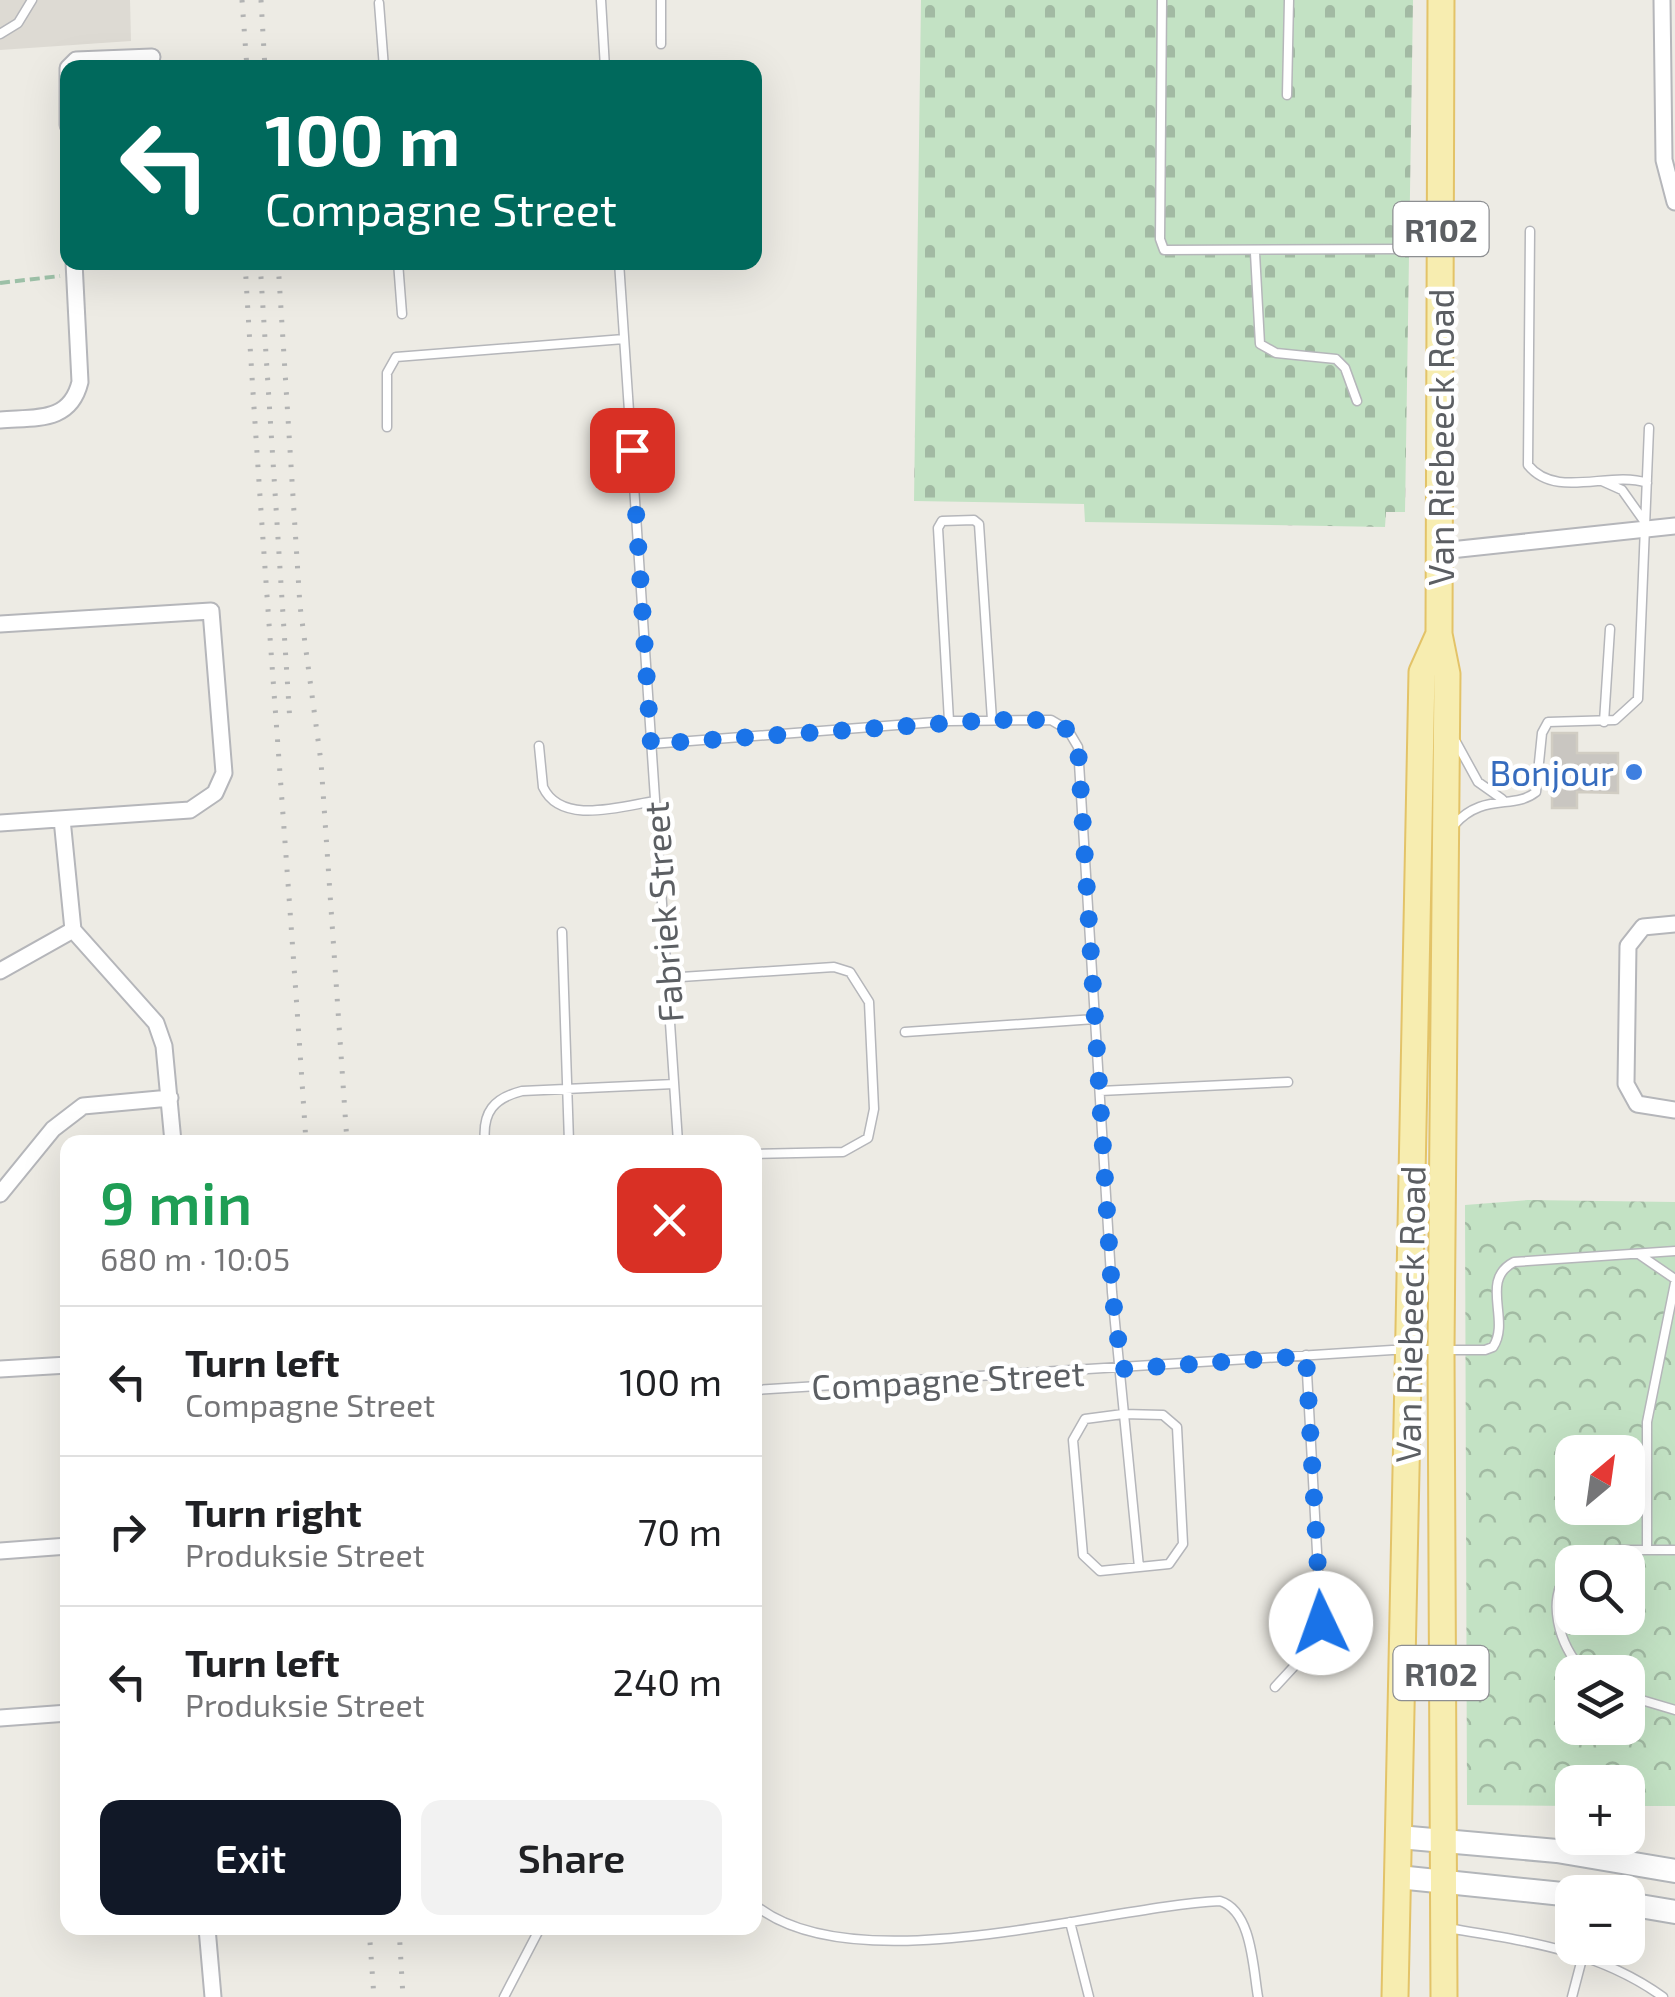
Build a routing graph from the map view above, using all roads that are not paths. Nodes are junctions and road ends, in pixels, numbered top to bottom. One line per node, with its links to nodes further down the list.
1 (32, 0): 9 (lane)
2 (600, 0): 14 (lane)
3 (661, 0): 10 (lane)
4 (1162, 0): 19 (lane)
5 (1289, 0): 15 (lane)
6 (1441, 0): 33 (main road, Van Riebeeck Road / R102)
7 (1662, 0): 16 (street)
8 (379, 3): 13 (lane)
9 (0, 34)
10 (662, 44)
11 (152, 56): 12 (street)
12 (76, 60)
13 (383, 60)
14 (604, 60)
15 (1286, 94)
16 (1675, 202)
17 (1530, 231): 29 (lane)
18 (1403, 249): 19 (lane)
19 (1255, 253): 25 (lane)
20 (74, 270): 26 (street)
21 (399, 270): 23 (lane)
22 (620, 270): 24 (lane, Fabriek Street)
23 (402, 314)
24 (624, 339): 27 (lane); 41 (lane, Fabriek Street)
25 (1357, 401)
26 (0, 420)
27 (388, 427)
28 (1649, 428): 30 (lane)
29 (1602, 482): 30 (lane); 31 (lane)
30 (1647, 484): 31 (lane)
31 (1643, 525): 32 (street); 33 (street); 39 (lane)
32 (1675, 526)
33 (1441, 551): 36 (main road, Van Riebeeck Road / R102)
34 (0, 624): 45 (street)
35 (1610, 629): 39 (lane)
36 (1439, 634): 40 (main road, Van Riebeeck Road / R102); 70 (main road, Van Riebeeck Road / R102)
37 (992, 720): 38 (lane); 38 (lane); 53 (lane)
38 (948, 722): 41 (lane)
39 (1604, 722): 43 (lane)
40 (1447, 726): 43 (lane); 47 (main road, Van Riebeeck Road / R102)
41 (651, 744): 44 (lane, Fabriek Street)
42 (539, 746): 44 (lane)
43 (1502, 799): 47 (lane)
44 (655, 802): 52 (lane, Fabriek Street)
45 (62, 819): 46 (street); 49 (street)
46 (0, 823)
47 (1446, 837): 71 (main road, Van Riebeeck Road / R102)
48 (1675, 924): 60 (street)
49 (73, 930): 51 (street); 59 (street)
50 (562, 932): 57 (lane)
51 (0, 972)
52 (666, 978): 56 (lane, Fabriek Street); 65 (lane)
53 (1096, 1020): 54 (lane); 58 (lane)
54 (905, 1032)
55 (1288, 1082): 58 (lane)
56 (674, 1084): 57 (lane); 64 (lane, Fabriek Street)
57 (568, 1089): 62 (lane); 63 (lane)
58 (1100, 1091): 75 (lane)
59 (170, 1098): 61 (street); 66 (street)
60 (1675, 1110)
61 (173, 1135)
62 (486, 1135)
63 (568, 1135)
64 (678, 1135)
65 (762, 1154)
66 (0, 1194)
67 (1675, 1251): 68 (lane)
68 (1640, 1255): 69 (lane); 71 (lane, Compagne Street)
69 (1675, 1281): 79 (lane)
70 (1408, 1350): 71 (lane, Compagne Street); 72 (lane, Compagne Street); 88 (main road, Van Riebeeck Road / R102)
71 (1441, 1350): 89 (main road, Van Riebeeck Road / R102)
72 (1306, 1356): 75 (lane, Compagne Street); 83 (lane)
73 (60, 1365): 74 (street)
74 (0, 1369)
75 (1122, 1369): 76 (lane, Compagne Street); 77 (lane)
76 (762, 1390)
77 (1123, 1414): 82 (lane); 82 (lane); 82 (lane)
78 (60, 1547): 81 (street)
79 (1647, 1548): 80 (lane)
80 (1675, 1550)
81 (0, 1551)
82 (1140, 1567)
83 (1275, 1687)
84 (1645, 1701): 85 (lane)
85 (1675, 1710)
86 (60, 1714): 87 (street)
87 (0, 1718)
88 (1399, 1837): 89 (street); 91 (main road, Van Riebeeck Road / R102)
89 (1442, 1842): 90 (street); 92 (main road, Van Riebeeck Road / R102)
90 (1675, 1871)
91 (1398, 1877): 92 (street); 108 (main road, Van Riebeeck Road / R102)
92 (1442, 1880): 93 (street); 98 (main road, Van Riebeeck Road / R102)
93 (1555, 1893)
94 (1645, 1907): 96 (street)
95 (762, 1909): 97 (lane)
96 (1675, 1912)
97 (1070, 1922): 106 (lane); 107 (lane)
98 (1443, 1927): 101 (lane); 109 (main road, Van Riebeeck Road / R102)
99 (208, 1935): 104 (street)
100 (536, 1935): 105 (lane)
101 (1555, 1946)
102 (1581, 1965): 110 (lane)
103 (1610, 1965): 111 (lane)
104 (214, 1997)
105 (504, 1997)
106 (1089, 1997)
107 (1258, 1997)
108 (1395, 1997)
109 (1444, 1997)
110 (1572, 1997)
111 (1663, 1997)

